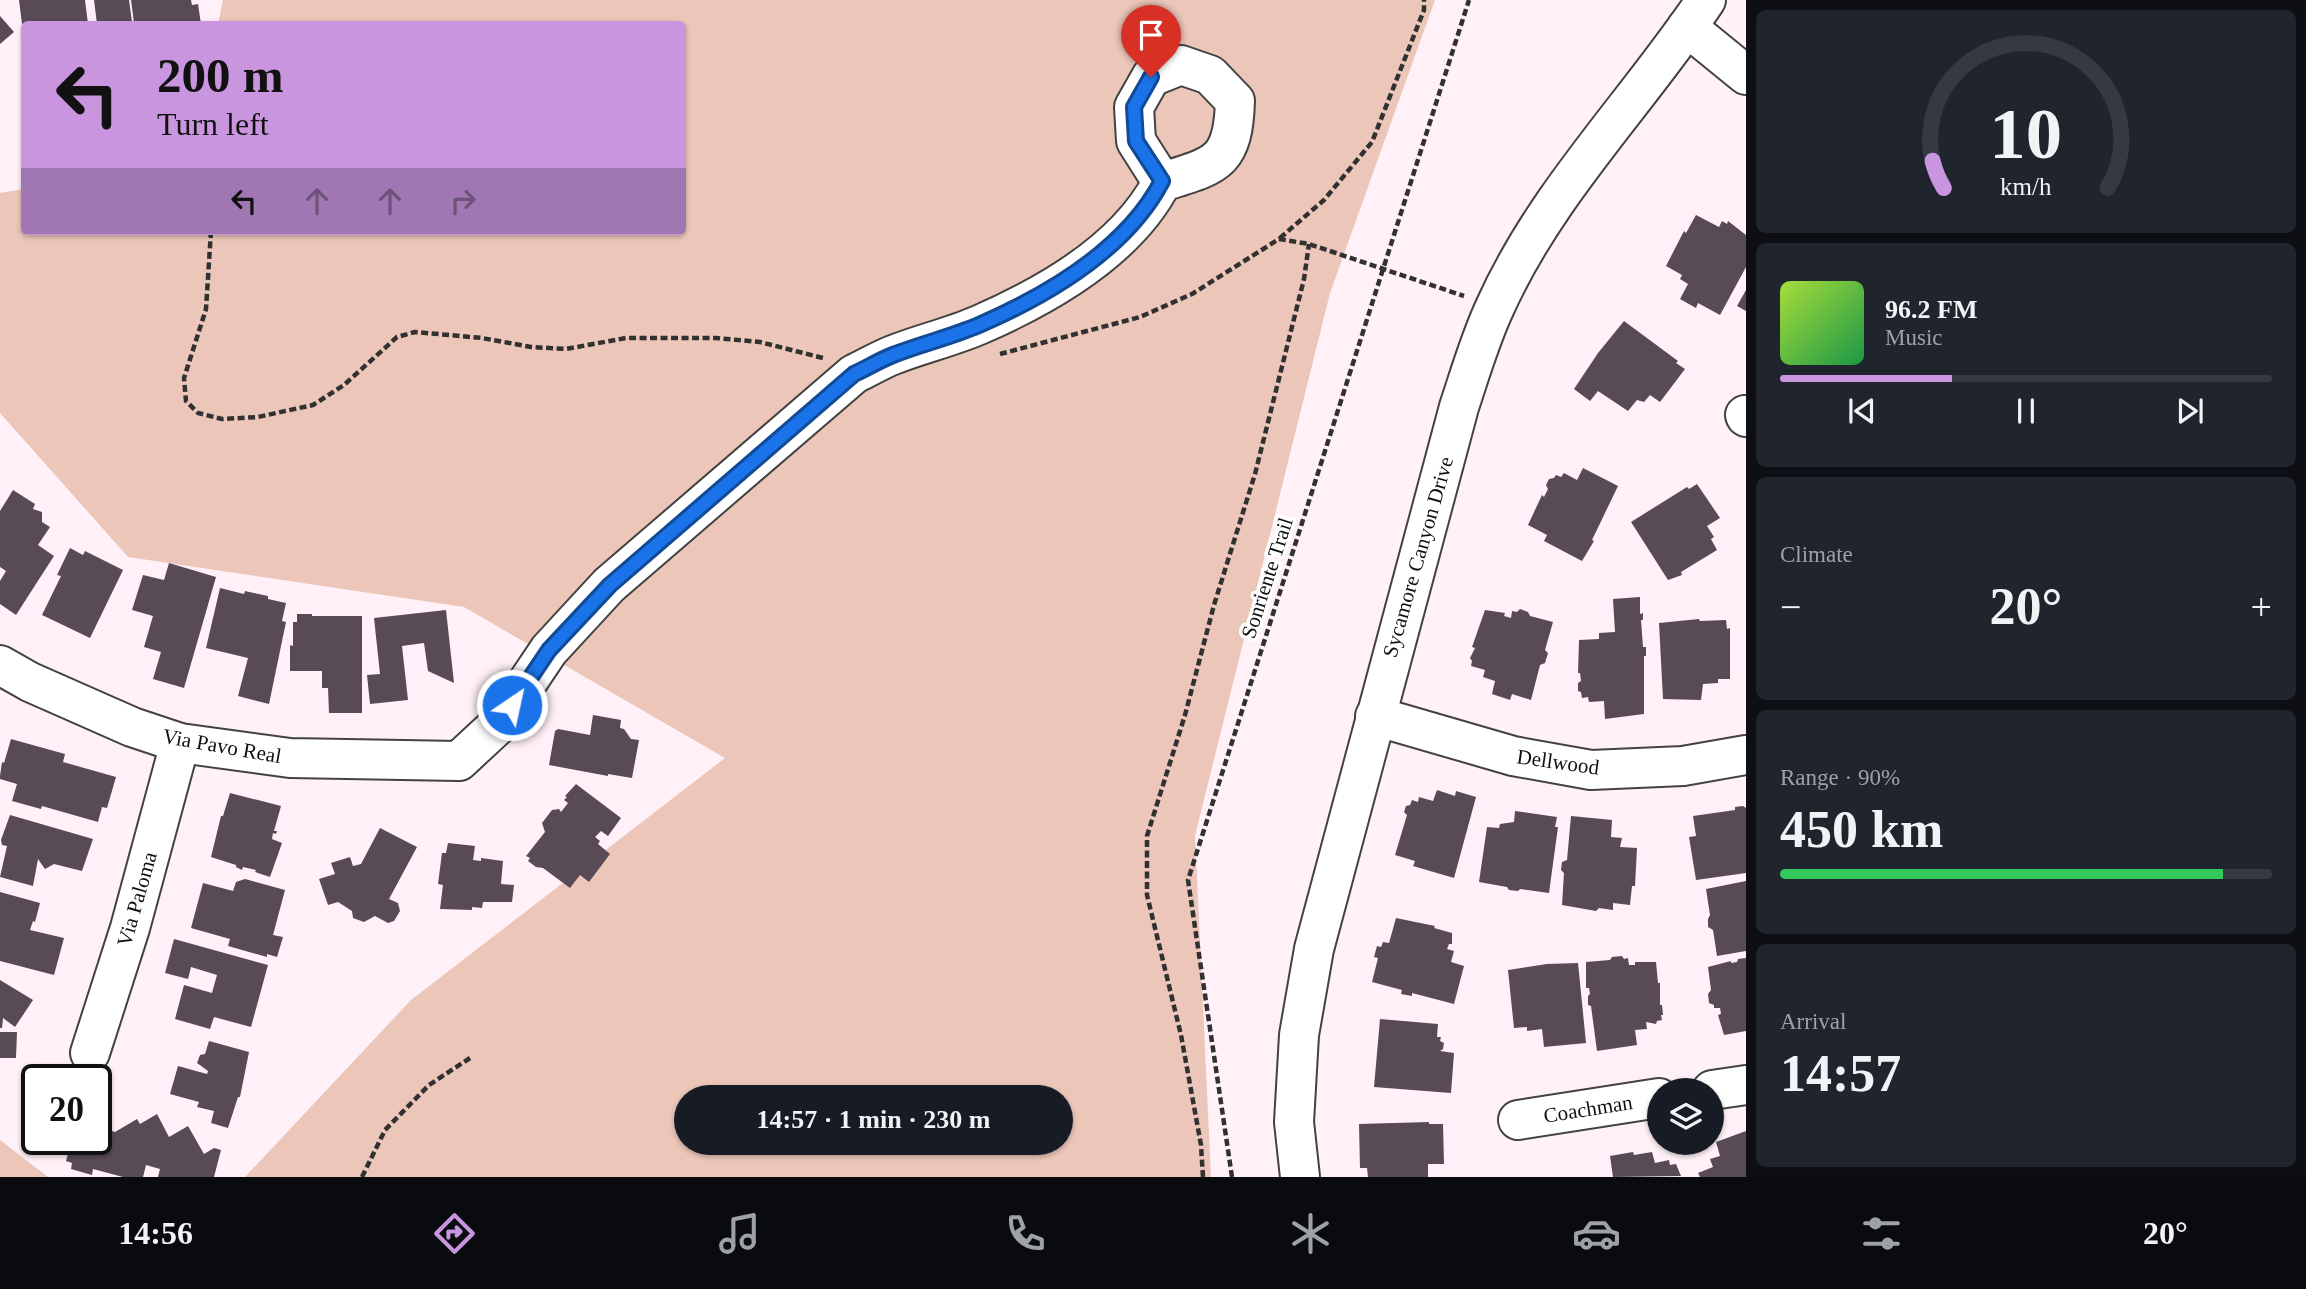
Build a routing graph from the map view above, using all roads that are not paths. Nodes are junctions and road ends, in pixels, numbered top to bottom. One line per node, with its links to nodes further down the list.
1 (1697, 14): 2 (street); 5 (street, Sycamore Canyon Drive)
2 (1746, 75)
3 (1162, 181): 6 (street, Via Pavo Real)
4 (0, 665): 6 (street, Via Pavo Real)
5 (1375, 716): 7 (street, Dellwood); 13 (street, Sycamore Canyon Drive)
6 (180, 743): 8 (street, Via Paloma)
7 (1746, 755)
8 (90, 1053)
9 (1746, 1085): 10 (street)
10 (1724, 1088)
11 (1647, 1100): 12 (street, Coachman)
12 (1518, 1120)
13 (1300, 1177)

